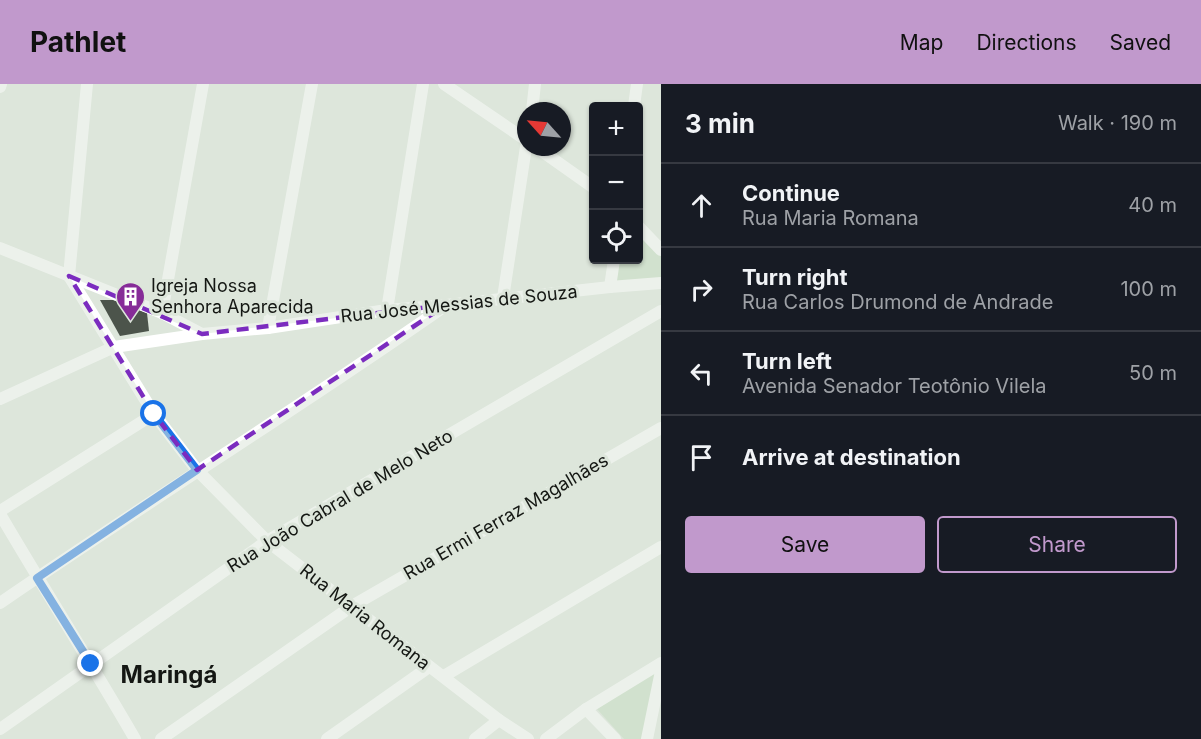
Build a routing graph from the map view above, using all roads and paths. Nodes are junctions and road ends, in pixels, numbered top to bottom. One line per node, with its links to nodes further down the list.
1 (87, 84): 18 (street)
2 (203, 84): 25 (street)
3 (312, 84): 26 (street)
4 (423, 84): 23 (street)
5 (444, 84): 10 (street)
6 (535, 84): 8 (street)
7 (637, 84): 9 (street)
8 (532, 102)
9 (635, 102)
10 (517, 134)
11 (525, 156): 21 (street)
12 (549, 156): 13 (street)
13 (589, 184)
14 (643, 230): 16 (street)
15 (0, 248): 18 (street)
16 (661, 250)
17 (613, 264): 20 (street)
18 (69, 276): 25 (street); 28 (street, Rua Maria Romana)
19 (661, 283): 20 (street, Rua José Messias de Souza)
20 (610, 287): 21 (street, Rua José Messias de Souza)
21 (503, 298): 22 (street, Rua José Messias de Souza)
22 (446, 305): 23 (street, Rua José Messias de Souza); 32 (street)
23 (387, 310): 26 (street, Rua José Messias de Souza)
24 (661, 311): 34 (street, Rua João Cabral de Melo Neto)
25 (162, 314): 27 (street)
26 (268, 328): 27 (street, Rua José Messias de Souza)
27 (202, 334): 28 (street, Rua José Messias de Souza)
28 (114, 347): 29 (street, Rua José Messias de Souza); 30 (street, Rua Maria Romana)
29 (0, 399)
30 (154, 414): 32 (street, Rua Maria Romana); 33 (street)
31 (661, 429): 38 (street, Rua Ermi Ferraz Magalhães)
32 (197, 470): 34 (street, Rua Maria Romana); 36 (street)
33 (0, 512): 36 (street)
34 (267, 541): 38 (street, Rua Maria Romana); 40 (street, Rua João Cabral de Melo Neto)
35 (661, 547): 43 (street)
36 (37, 578): 37 (street); 40 (street)
37 (0, 603)
38 (352, 606): 41 (street, Rua Maria Romana); 48 (street, Rua Ermi Ferraz Magalhães)
39 (661, 663): 44 (street)
40 (91, 664): 46 (street, Rua João Cabral de Melo Neto); 47 (street)
41 (429, 667): 43 (street, Rua Maria Romana); 49 (street)
42 (661, 671): 54 (street)
43 (444, 676): 45 (street, Rua Maria Romana)
44 (586, 709): 52 (street); 53 (street)
45 (499, 720): 50 (street); 51 (street, Rua Maria Romana)
46 (0, 729)
47 (135, 739)
48 (161, 739)
49 (327, 739)
50 (475, 739)
51 (528, 739)
52 (546, 739)
53 (615, 739)
54 (647, 739)

